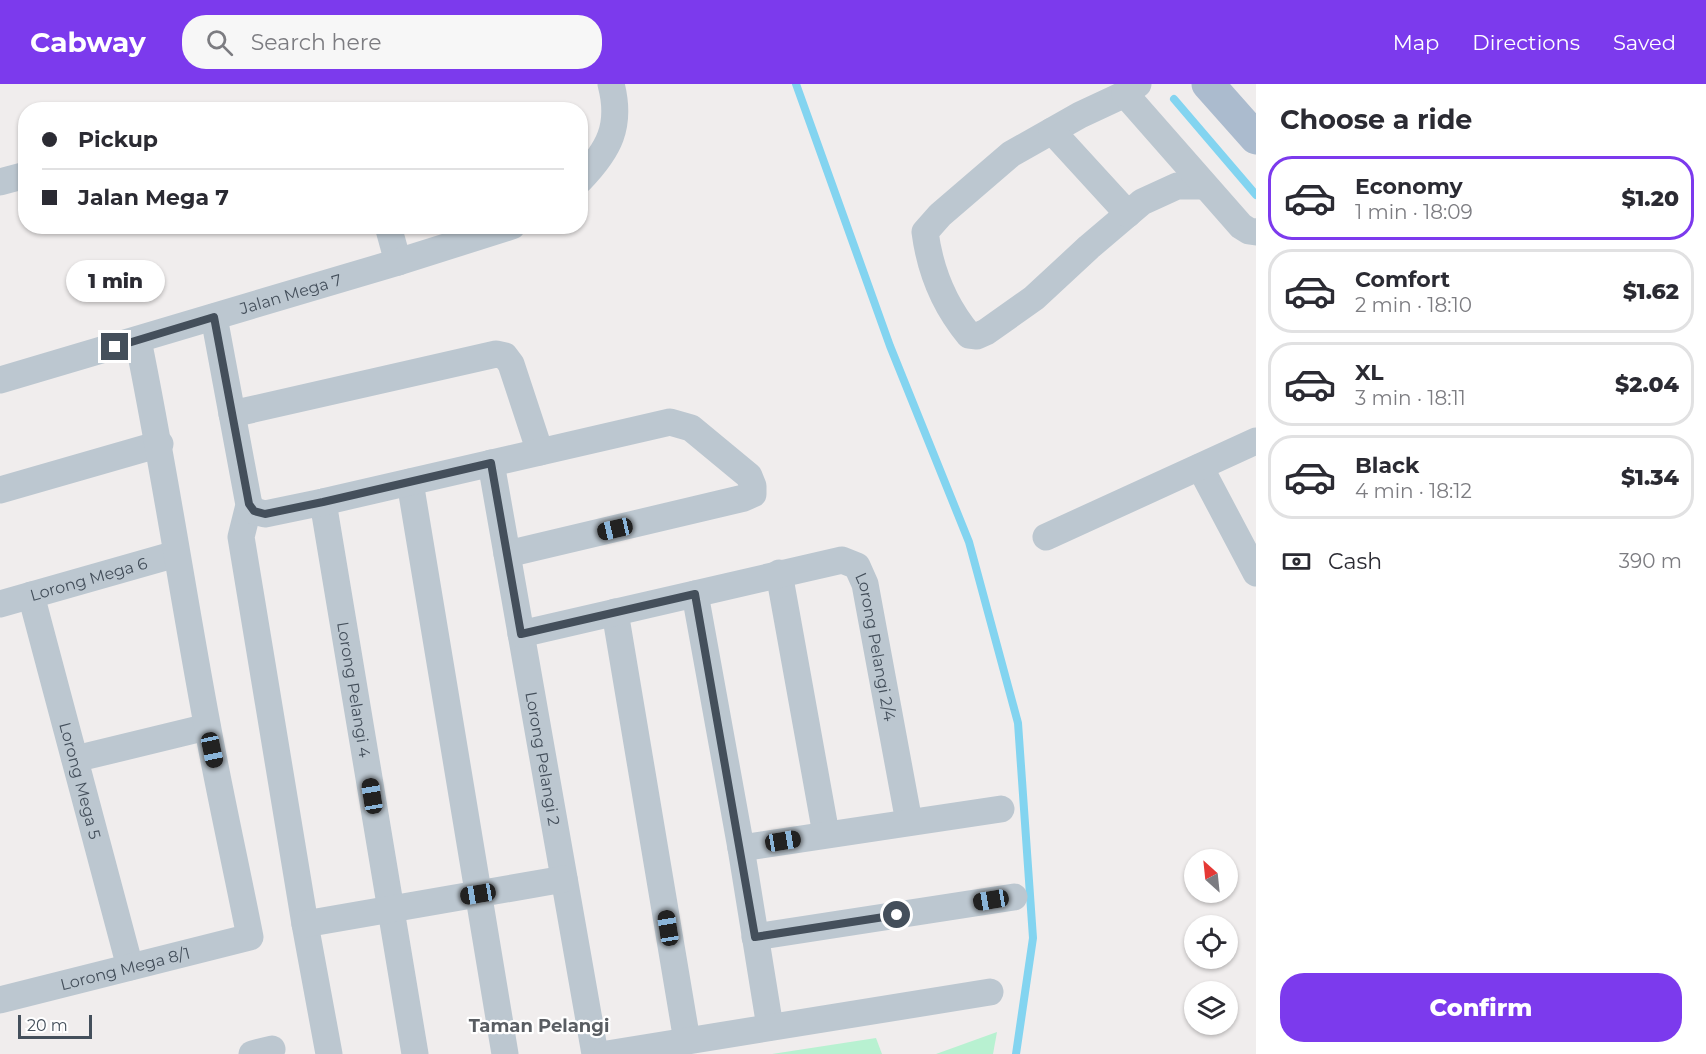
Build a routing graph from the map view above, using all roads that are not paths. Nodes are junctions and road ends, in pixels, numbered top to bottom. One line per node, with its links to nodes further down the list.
1 (611, 84): 6 (street)
2 (1208, 84): 5 (main road)
3 (1131, 89): 4 (street); 9 (street)
4 (1052, 131): 10 (street); 10 (street)
5 (1256, 138)
6 (588, 172)
7 (18, 177): 8 (street)
8 (0, 182)
9 (1205, 186): 10 (street); 11 (street)
10 (1128, 214)
11 (1256, 232)
12 (390, 234): 14 (street)
13 (487, 234): 14 (street, Jalan Mega 7)
14 (398, 262): 15 (street, Jalan Mega 7)
15 (214, 317): 16 (street, Jalan Mega 7); 18 (street)
16 (138, 340): 17 (street, Jalan Mega 7); 20 (street)
17 (0, 380)
18 (232, 414): 21 (street); 27 (street)
19 (1256, 441): 23 (street)
20 (160, 444): 25 (street); 29 (street)
21 (540, 452): 22 (street); 30 (street)
22 (491, 463): 24 (street); 30 (street, Lorong Pelangi 2)
23 (1200, 467): 28 (street); 32 (street)
24 (410, 482): 26 (street); 45 (street)
25 (0, 490)
26 (323, 502): 27 (street); 47 (street, Lorong Pelangi 4)
27 (249, 504): 48 (street)
28 (1046, 537)
29 (176, 554): 34 (street, Lorong Mega 6); 38 (street)
30 (507, 554): 37 (street, Lorong Pelangi 2)
31 (779, 573): 33 (street, Lorong Pelangi 2/4); 41 (street, Lorong Pelangi 2/4); 42 (street)
32 (1256, 573)
33 (695, 594): 36 (street, Lorong Pelangi 2/4); 43 (street)
34 (31, 595): 35 (street, Lorong Mega 6); 39 (street, Lorong Mega 5)
35 (0, 604)
36 (615, 612): 37 (street, Lorong Pelangi 2/4); 54 (street)
37 (521, 634): 44 (street, Lorong Pelangi 2)
38 (207, 727): 39 (street); 50 (street, Lorong Mega 8/1)
39 (75, 759): 50 (street, Lorong Mega 5)
40 (1001, 809): 41 (street)
41 (909, 822): 42 (street)
42 (826, 834): 43 (street)
43 (741, 848): 49 (street)
44 (564, 879): 45 (street); 58 (street, Lorong Pelangi 2)
45 (478, 894): 47 (street); 57 (street)
46 (1014, 897): 49 (street)
47 (391, 909): 48 (street); 56 (street, Lorong Pelangi 4)
48 (305, 924): 55 (street)
49 (755, 937): 53 (street)
50 (130, 967): 52 (street, Lorong Mega 8/1)
51 (990, 992): 53 (street)
52 (0, 1000)
53 (770, 1027): 54 (street)
54 (687, 1041): 59 (street)
55 (329, 1054)
56 (415, 1054)
57 (505, 1054)
58 (595, 1054)
59 (607, 1054)

